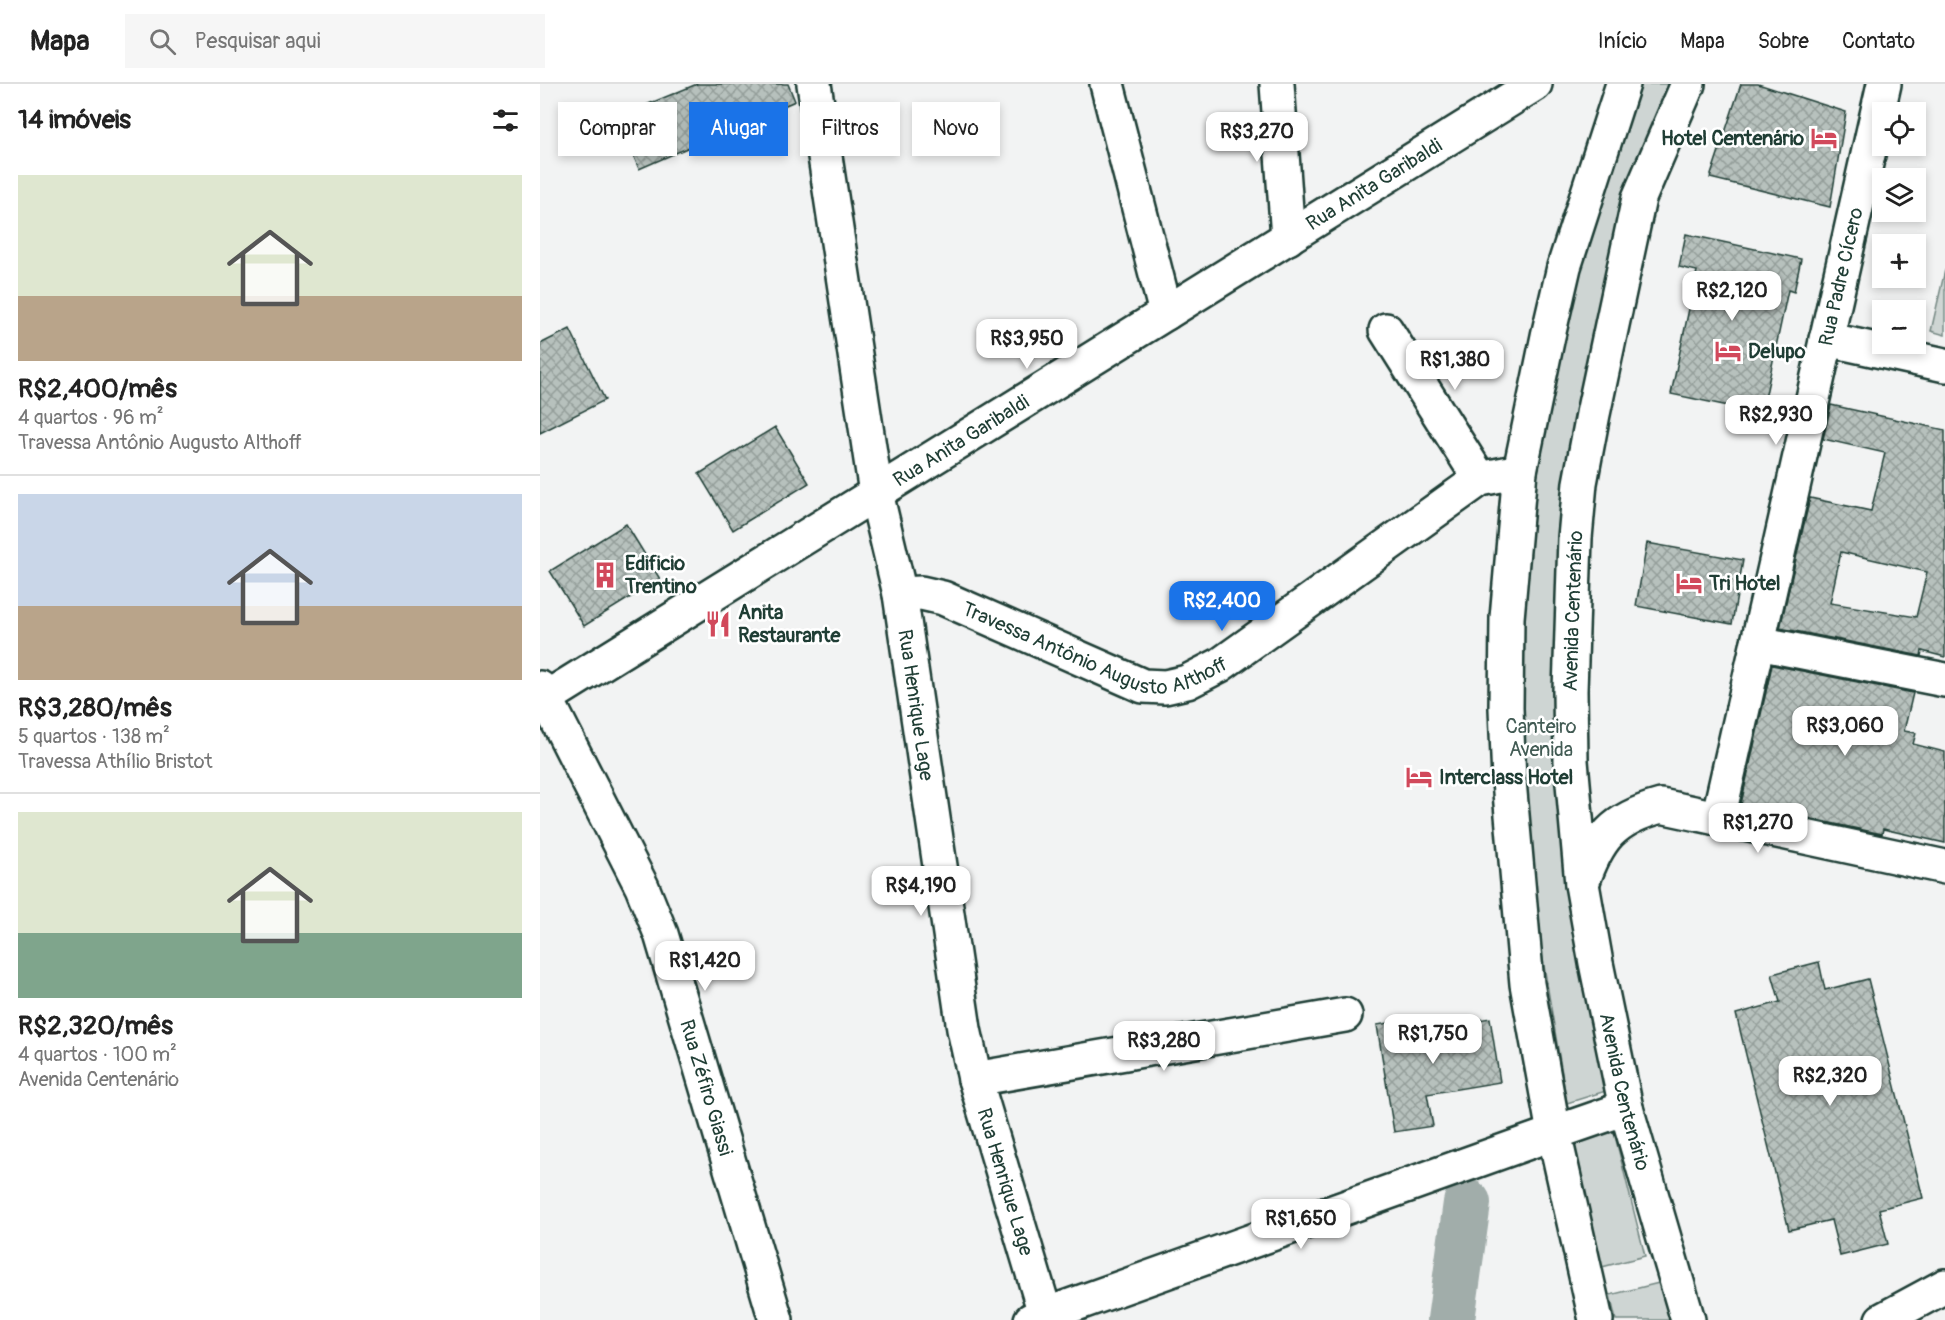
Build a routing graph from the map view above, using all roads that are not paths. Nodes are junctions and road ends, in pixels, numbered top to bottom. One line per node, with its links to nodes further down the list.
1 (814, 84): 15 (street, Rua Henrique Lage)
2 (1107, 84): 9 (street)
3 (1277, 84): 8 (street)
4 (1535, 84): 8 (street, Rua Anita Garibaldi)
5 (1623, 84): 13 (street)
6 (1688, 84): 22 (street, Avenida Centenário)
7 (1884, 84): 11 (street, Rua Padre Cícero)
8 (1288, 238): 9 (street, Rua Anita Garibaldi)
9 (1166, 314): 15 (street, Rua Anita Garibaldi)
10 (1386, 330): 14 (street)
11 (1826, 339): 12 (street); 17 (street, Rua Padre Cícero)
12 (1945, 365)
13 (1520, 471): 14 (street, Travessa Antônio Augusto Althoff); 26 (street)
14 (1480, 479): 16 (street, Travessa Antônio Augusto Althoff)
15 (876, 493): 16 (street, Rua Henrique Lage); 19 (street, Rua Anita Garibaldi)
16 (900, 594): 24 (street, Rua Henrique Lage)
17 (1758, 643): 18 (street); 20 (street, Rua Padre Cícero)
18 (1945, 680)
19 (542, 696): 29 (street, Rua Zéfiro Giassi)
20 (1718, 819): 21 (street); 22 (street)
21 (1945, 867)
22 (1582, 884): 25 (street, Avenida Centenário)
23 (1345, 1015): 24 (street)
24 (975, 1079): 28 (street, Rua Henrique Lage)
25 (1626, 1108): 26 (street); 31 (street, Avenida Centenário)
26 (1554, 1133): 28 (street); 30 (street)
27 (1945, 1286): 32 (street)
28 (1041, 1318)
29 (776, 1320)
30 (1596, 1320)
31 (1688, 1320)
32 (1882, 1320)

